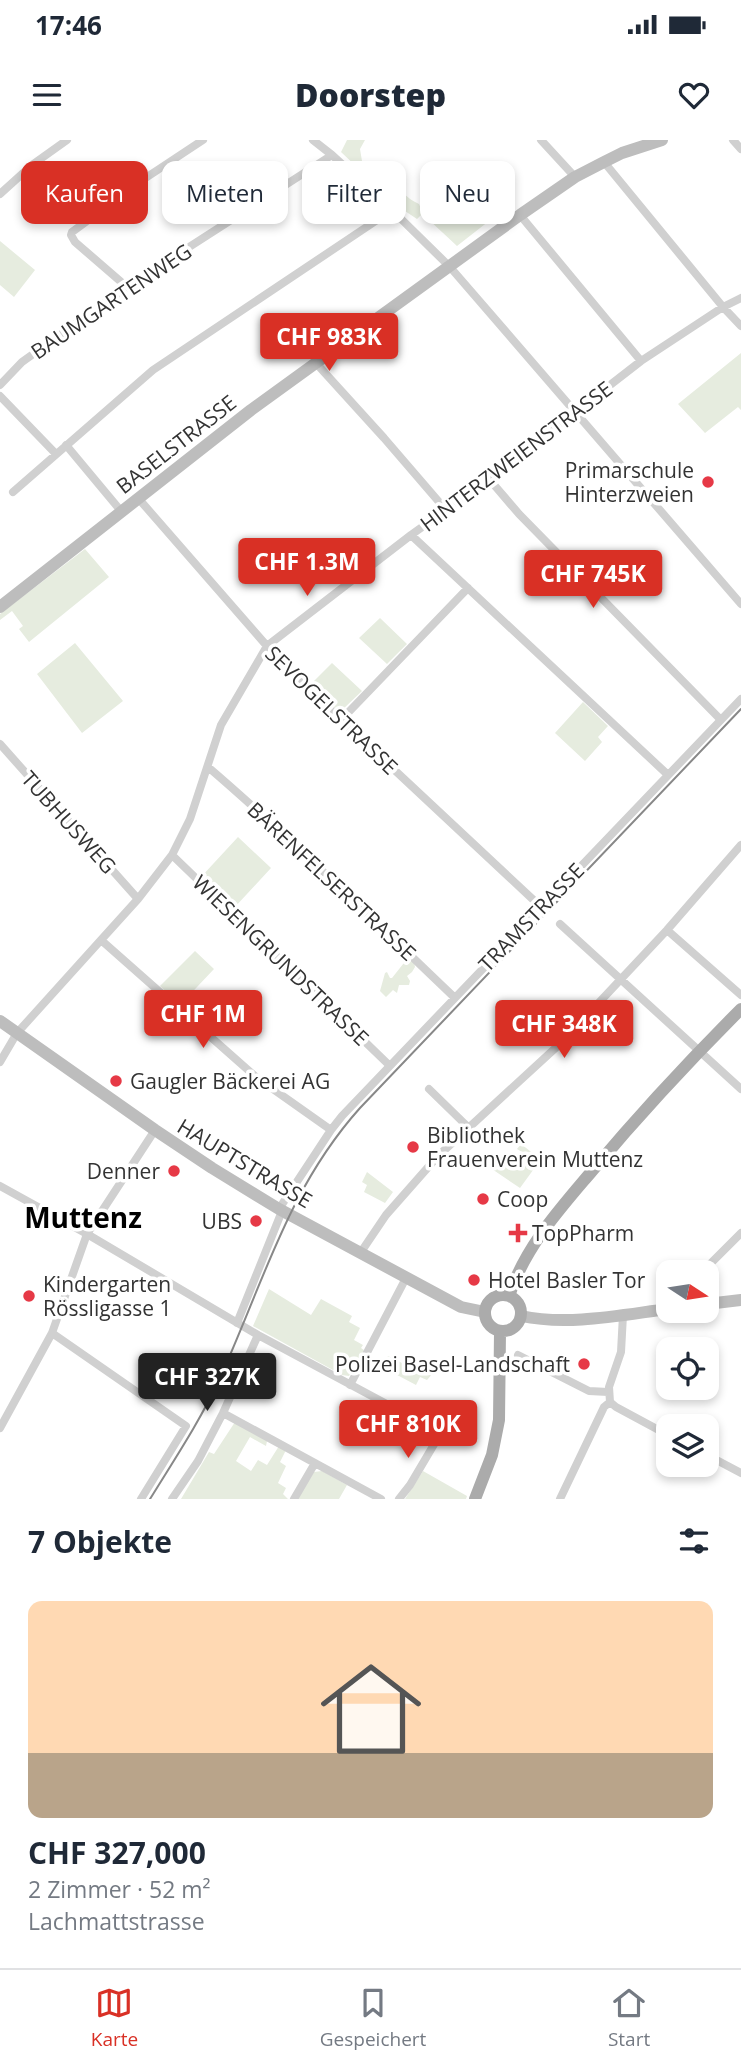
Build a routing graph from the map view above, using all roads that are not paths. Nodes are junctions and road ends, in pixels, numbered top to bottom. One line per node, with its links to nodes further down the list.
1 (67, 140): 12 (street)
2 (203, 140): 17 (street)
3 (313, 140): 8 (street)
4 (541, 140): 11 (street)
5 (662, 140): 10 (street, BASELSTRASSE)
6 (733, 140): 7 (street)
7 (741, 149)
8 (332, 155): 9 (street); 17 (street, BAUMGARTENWEG)
9 (339, 161)
10 (604, 162): 11 (street, BASELSTRASSE); 19 (street)
11 (575, 177): 13 (street, BASELSTRASSE)
12 (0, 194)
13 (520, 215): 16 (street, BASELSTRASSE); 21 (street)
14 (371, 224): 26 (street)
15 (406, 224): 16 (street)
16 (450, 267): 22 (street, BASELSTRASSE); 25 (street)
17 (127, 286): 23 (street, BAUMGARTENWEG)
18 (741, 298): 19 (street, HINTERZWEIENSTRASSE)
19 (723, 307): 20 (street); 21 (street, HINTERZWEIENSTRASSE)
20 (741, 326)
21 (641, 361): 25 (street, HINTERZWEIENSTRASSE)
22 (316, 362): 30 (street, BASELSTRASSE); 31 (street)
23 (0, 385)
24 (0, 396): 27 (street)
25 (575, 411): 28 (street, HINTERZWEIENSTRASSE); 35 (street)
26 (66, 445): 27 (street); 32 (street)
27 (56, 454): 29 (street)
28 (489, 479): 31 (street, HINTERZWEIENSTRASSE); 39 (street)
29 (13, 492)
30 (138, 498): 32 (street, BASELSTRASSE); 37 (street, SEVOGELSTRASSE)
31 (446, 510): 33 (street, HINTERZWEIENSTRASSE)
32 (121, 511): 36 (street, BASELSTRASSE)
33 (411, 535): 34 (street); 37 (street, HINTERZWEIENSTRASSE)
34 (468, 588): 40 (street); 43 (street)
35 (741, 604)
36 (0, 607)
37 (267, 646): 40 (street, SEVOGELSTRASSE); 42 (street, HINTERZWEIENSTRASSE)
38 (741, 699): 39 (street, TRAMSTRASSE)
39 (720, 719): 43 (street, TRAMSTRASSE)
40 (341, 720): 47 (street, SEVOGELSTRASSE)
41 (0, 744): 46 (street, TUBHUSWEG)
42 (208, 767): 45 (street, HINTERZWEIENSTRASSE); 53 (street, BÄRENFELSERSTRASSE)
43 (667, 774): 47 (street, TRAMSTRASSE)
44 (741, 845): 49 (street)
45 (172, 855): 46 (street, HINTERZWEIENSTRASSE); 59 (street, WIESENGRUNDSTRASSE)
46 (138, 899): 50 (street, HINTERZWEIENSTRASSE)
47 (541, 908): 53 (street, TRAMSTRASSE)
48 (560, 924): 51 (street)
49 (667, 930): 51 (street); 52 (street)
50 (101, 940): 56 (street, HINTERZWEIENSTRASSE); 64 (street)
51 (621, 979): 57 (street); 62 (street)
52 (741, 995)
53 (455, 998): 59 (street, TRAMSTRASSE)
54 (741, 1009): 57 (main road)
55 (0, 1021): 56 (street, HAUPTSTRASSE)
56 (17, 1033): 58 (street, HINTERZWEIENSTRASSE); 63 (street, HAUPTSTRASSE)
57 (700, 1051): 61 (street); 72 (main road)
58 (0, 1062)
59 (390, 1065): 64 (street, TRAMSTRASSE)
60 (429, 1089): 62 (street)
61 (741, 1089)
62 (468, 1127): 69 (street)
63 (155, 1130): 66 (street, HAUPTSTRASSE); 68 (street)
64 (331, 1130): 66 (street, TRAMSTRASSE)
65 (0, 1186): 68 (street)
66 (280, 1210): 69 (street, HAUPTSTRASSE); 79 (street, TRAMSTRASSE)
67 (741, 1233): 70 (street)
68 (88, 1234): 79 (street); 81 (street)
69 (361, 1252): 71 (street, HAUPTSTRASSE)
70 (714, 1260)
71 (406, 1278): 76 (street, HAUPTSTRASSE); 84 (street)
72 (509, 1296): 76 (main road); 78 (main road)
73 (741, 1300): 74 (street)
74 (719, 1303)
75 (656, 1311): 77 (street)
76 (485, 1312): 80 (main road)
77 (623, 1315): 78 (street); 85 (street)
78 (521, 1316): 80 (main road)
79 (237, 1323): 82 (street)
80 (500, 1332): 98 (main road)
81 (52, 1333): 88 (street); 93 (street)
82 (258, 1335): 84 (street); 87 (street)
83 (518, 1355): 85 (street)
84 (350, 1385): 97 (street)
85 (608, 1392): 86 (street)
86 (610, 1402): 89 (street); 99 (street)
87 (223, 1413): 91 (street); 94 (street)
88 (0, 1428)
89 (656, 1429)
90 (719, 1461): 92 (street)
91 (315, 1463): 95 (street); 96 (street)
92 (741, 1473)
93 (141, 1499)
94 (172, 1499)
95 (294, 1499)
96 (381, 1499)
97 (399, 1499)
98 (475, 1499)
99 (559, 1499)

